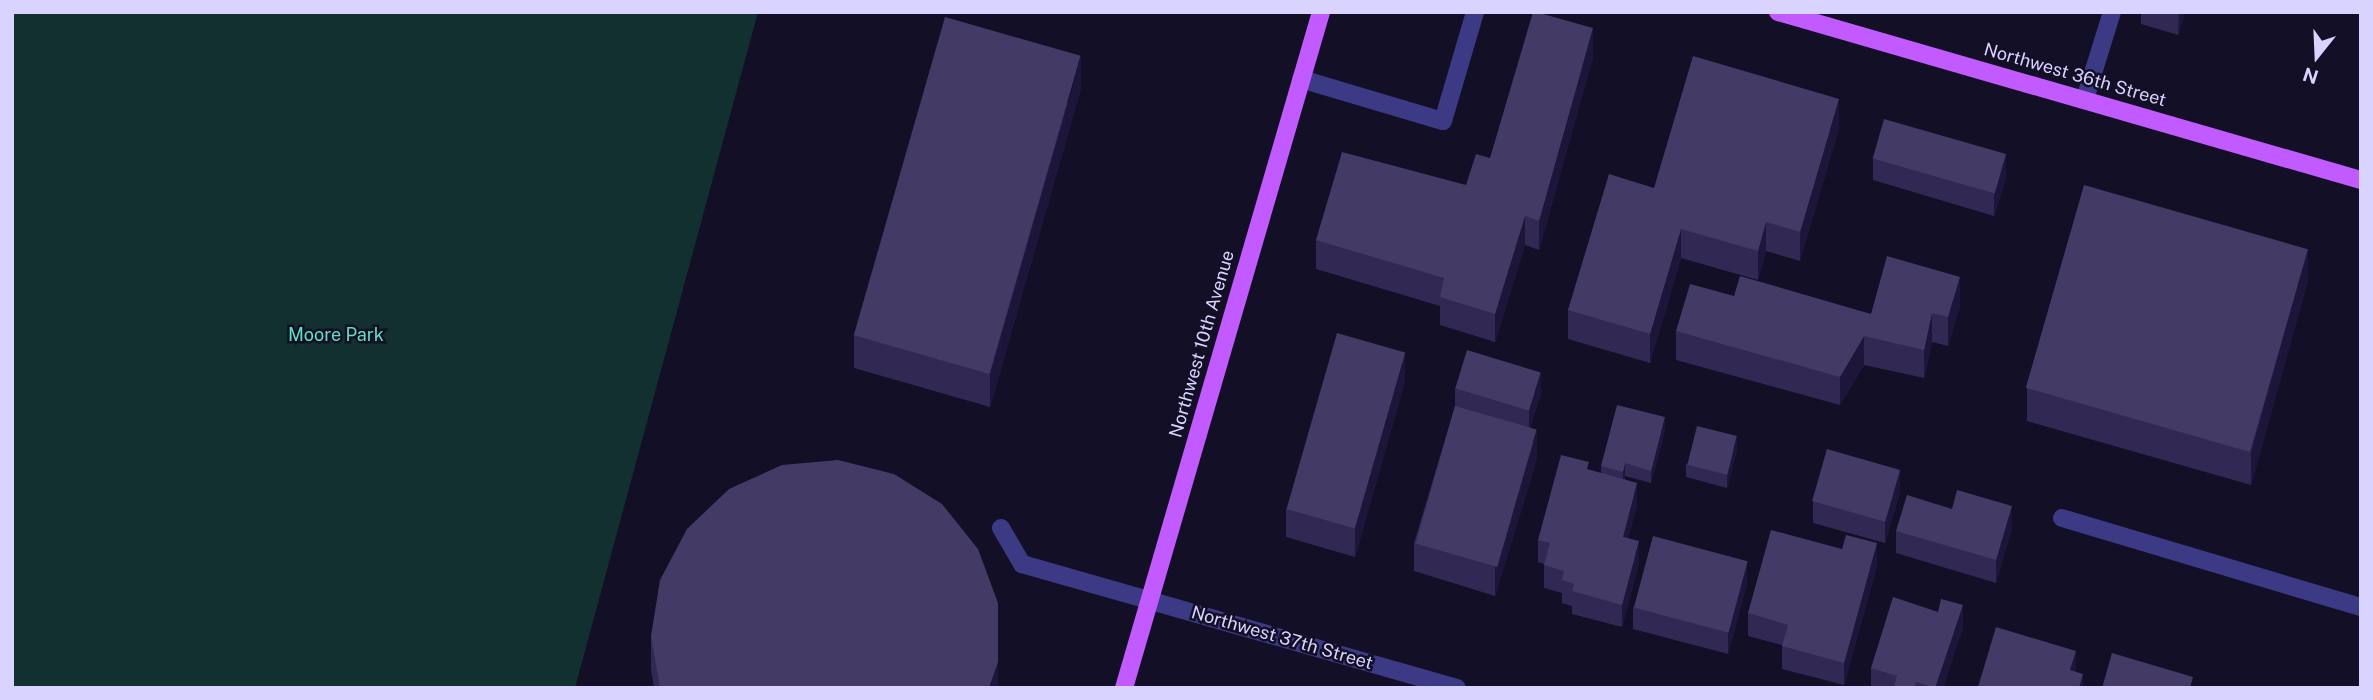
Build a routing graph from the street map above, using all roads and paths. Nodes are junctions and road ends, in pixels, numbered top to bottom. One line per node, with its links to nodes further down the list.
1 (1321, 12): 5 (main road, Northwest 10th Avenue)
2 (1475, 12): 5 (street)
3 (1778, 12): 6 (main road, Northwest 36th Street)
4 (2112, 12): 6 (street)
5 (1301, 79): 10 (main road, Northwest 10th Avenue)
6 (2085, 99): 7 (main road, Northwest 36th Street)
7 (2361, 180)
8 (2063, 517): 11 (street)
9 (1001, 528): 10 (street, Northwest 37th Street)
10 (1148, 600): 12 (main road, Northwest 10th Avenue); 13 (street, Northwest 37th Street)
11 (2361, 607)
12 (1124, 688)
13 (1457, 688)

